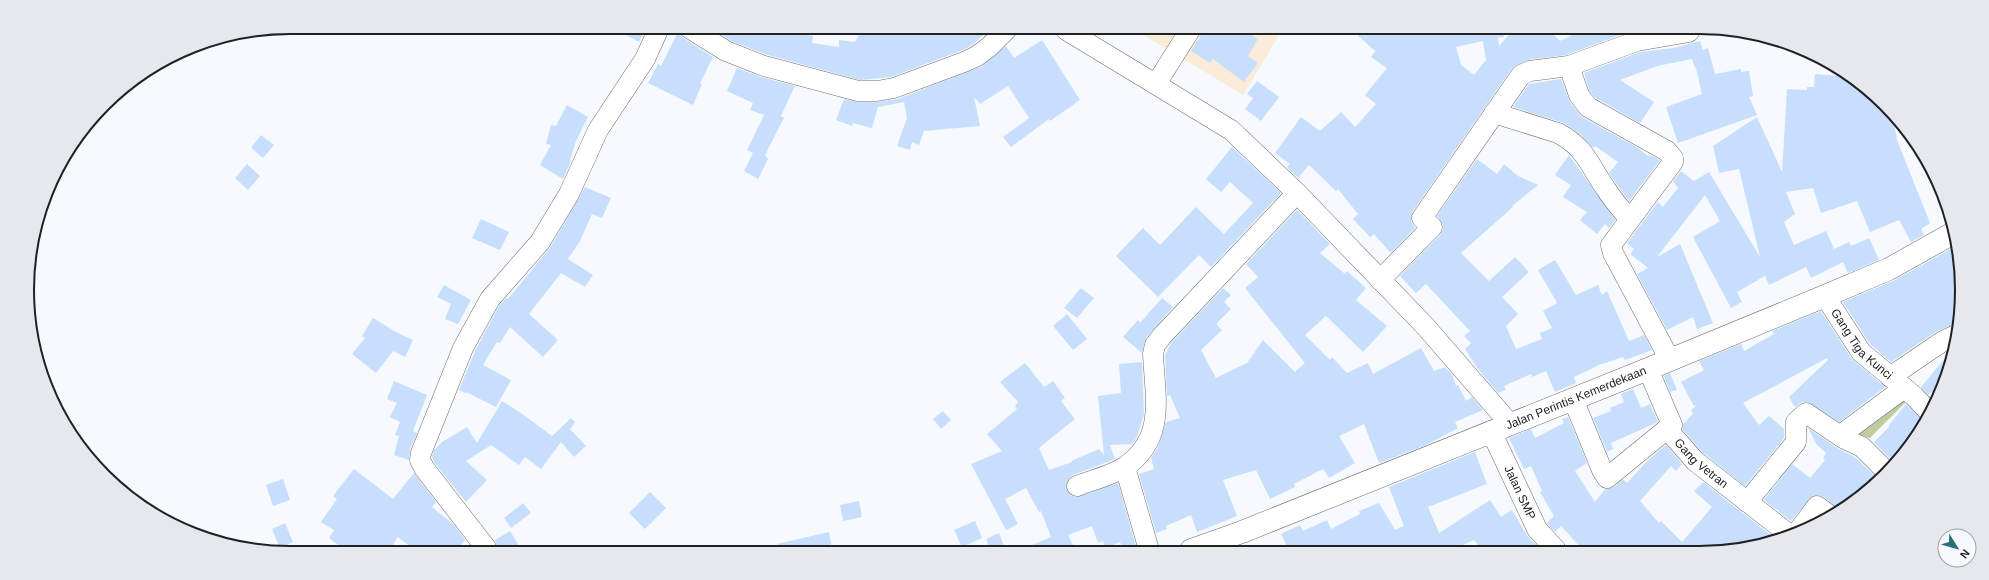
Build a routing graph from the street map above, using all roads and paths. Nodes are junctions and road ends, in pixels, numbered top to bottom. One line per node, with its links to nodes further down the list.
1 (656, 34): 32 (street)
2 (699, 34): 3 (street)
3 (1003, 34)
4 (1073, 34): 9 (street, Jalan SMP)
5 (1187, 34): 9 (street)
6 (1658, 34): 7 (street)
7 (1643, 35): 8 (street)
8 (1569, 66): 10 (street); 12 (street)
9 (1156, 84): 11 (street, Jalan SMP)
10 (1494, 113): 12 (street); 14 (street)
11 (1297, 193): 14 (street, Jalan SMP); 25 (street)
12 (1629, 219): 17 (street)
13 (1949, 235): 15 (main road, Jalan Perintis Kemerdekaan)
14 (1380, 280): 22 (street, Jalan SMP)
15 (1825, 296): 17 (main road, Jalan Perintis Kemerdekaan); 19 (street, Gang Tiga Kunci)
16 (1950, 338): 19 (street)
17 (1670, 360): 18 (main road, Jalan Perintis Kemerdekaan)
18 (1648, 369): 20 (main road, Jalan Perintis Kemerdekaan); 23 (street, Gang Vetran)
19 (1897, 383): 21 (street, Gang Tiga Kunci); 24 (street, Gang Tiga Kunci)
20 (1573, 399): 22 (main road, Jalan Perintis Kemerdekaan); 23 (street)
21 (1926, 409)
22 (1501, 427): 34 (main road, Jalan Perintis Kemerdekaan); 35 (street, Jalan SMP)
23 (1667, 429): 28 (street, Gang Vetran)
24 (1843, 438): 26 (street); 28 (street)
25 (1125, 467): 27 (street); 33 (street)
26 (1883, 468)
27 (1077, 486)
28 (1747, 502): 31 (street, Gang Vetran)
29 (1826, 513): 30 (street)
30 (1804, 524)
31 (1785, 531)
32 (484, 546)
33 (1149, 546)
34 (1202, 546)
35 (1553, 546)

